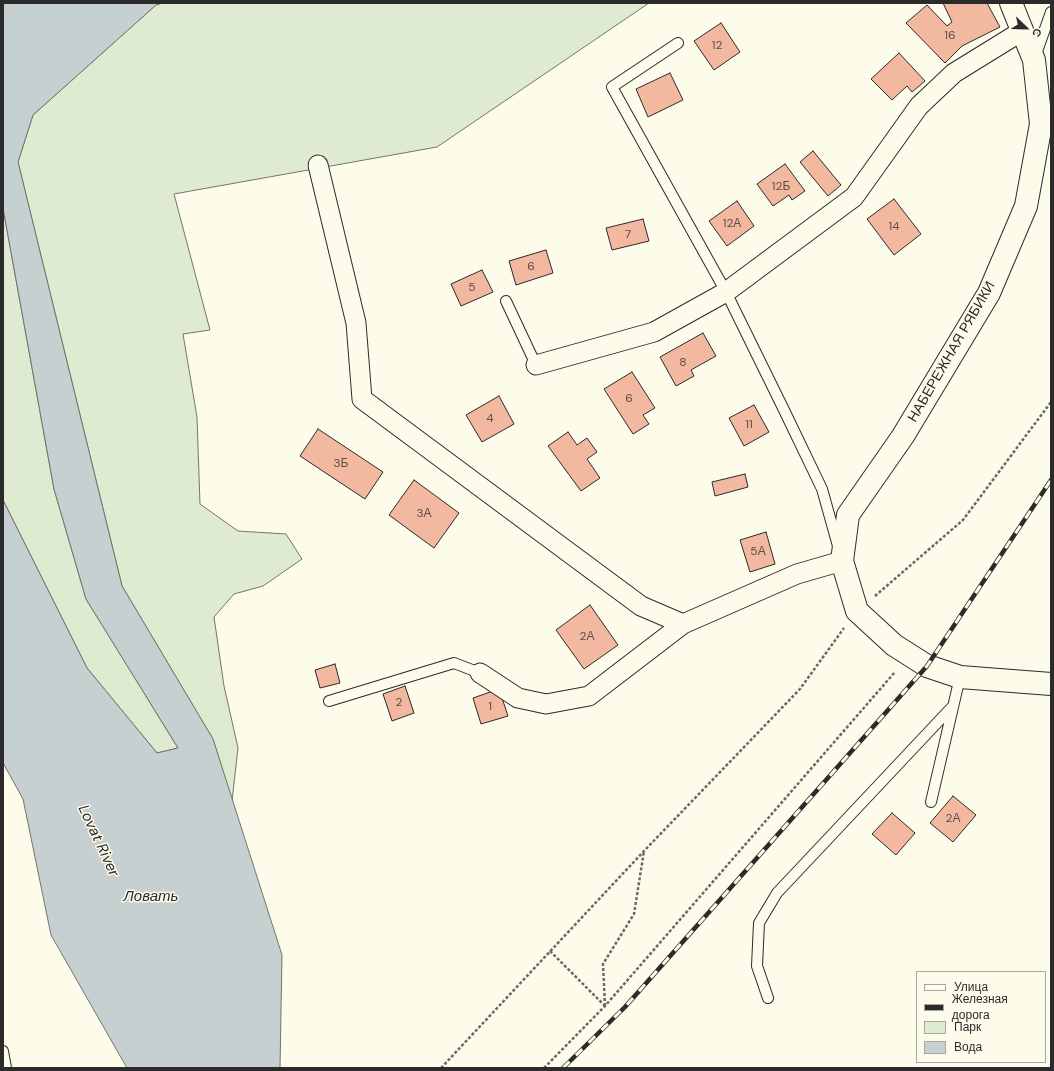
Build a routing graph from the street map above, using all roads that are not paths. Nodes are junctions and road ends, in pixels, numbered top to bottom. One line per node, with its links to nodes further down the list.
1 (1011, 3): 3 (street, НАБЕРЕЖНАЯ РЯБИКИ)
2 (1051, 12): 5 (lane)
3 (1022, 32): 5 (street, НАБЕРЕЖНАЯ РЯБИКИ); 7 (street)
4 (678, 43): 7 (lane)
5 (1034, 60): 10 (street, НАБЕРЕЖНАЯ РЯБИКИ)
6 (318, 165): 11 (street)
7 (726, 292): 9 (street); 10 (lane)
8 (506, 301): 9 (lane)
9 (536, 365)
10 (842, 561): 11 (street); 13 (street, НАБЕРЕЖНАЯ РЯБИКИ)
11 (683, 624): 12 (street)
12 (480, 673): 15 (lane)
13 (960, 677): 14 (street); 16 (lane)
14 (1051, 684)
15 (329, 701)
16 (953, 706): 17 (lane); 18 (lane)
17 (931, 802)
18 (768, 998)
19 (3, 1050): 20 (lane)
20 (6, 1068)

